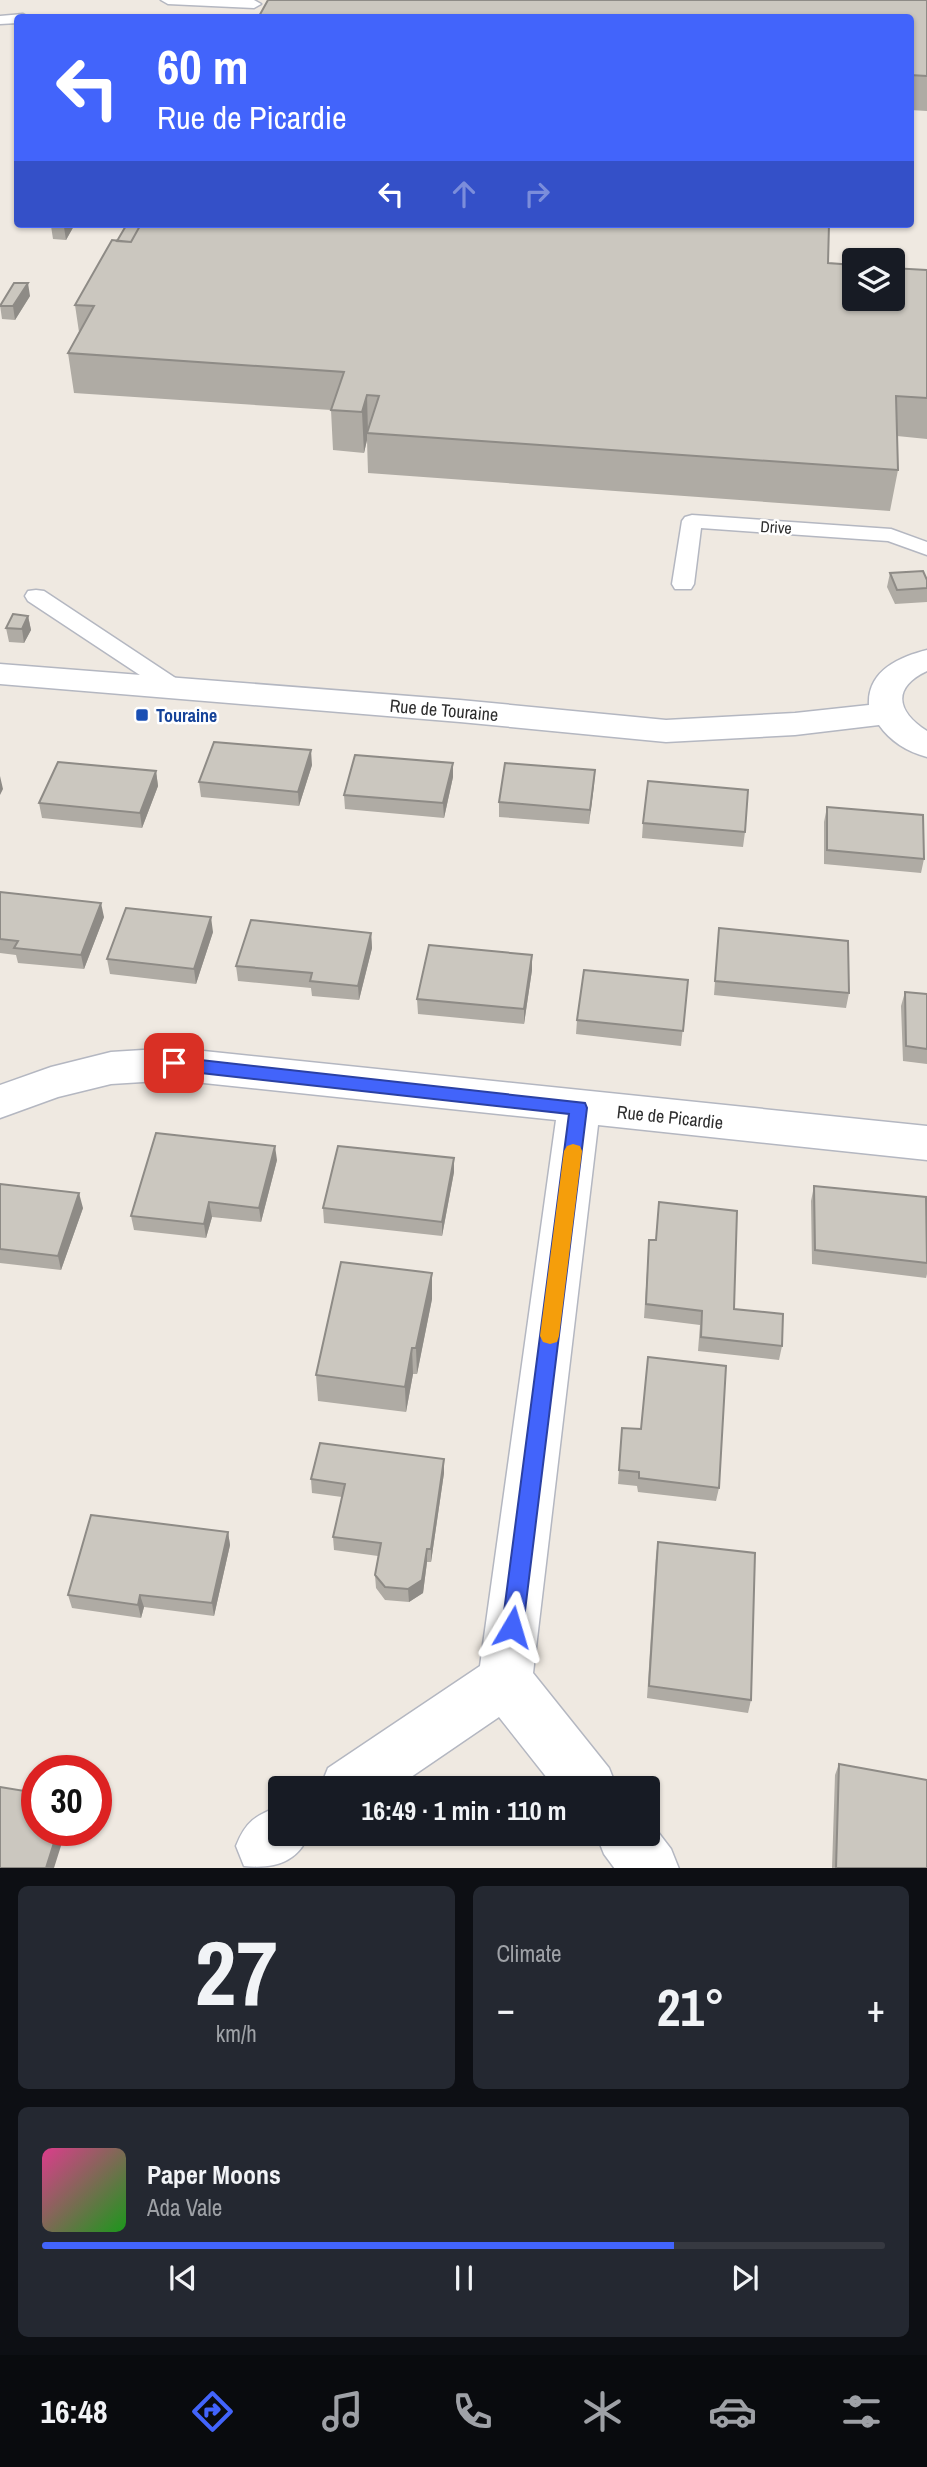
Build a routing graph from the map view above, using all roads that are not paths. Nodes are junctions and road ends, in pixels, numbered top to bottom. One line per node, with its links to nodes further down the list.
1 (168, 0): 2 (lane)
2 (254, 5)
3 (924, 549): 4 (lane, Drive)
4 (683, 584)
5 (36, 596): 8 (lane)
6 (927, 660): 9 (street)
7 (0, 674): 8 (street, Rue de Touraine)
8 (172, 686): 9 (street, Rue de Touraine)
9 (888, 713): 10 (street)
10 (927, 746)
11 (0, 1102): 12 (street, Rue de Picardie)
12 (579, 1108): 13 (street, Rue de Picardie); 14 (street)
13 (927, 1143)
14 (505, 1681): 15 (street); 16 (street)
15 (366, 1776)
16 (580, 1776)
17 (634, 1846): 18 (street)
18 (651, 1868)

